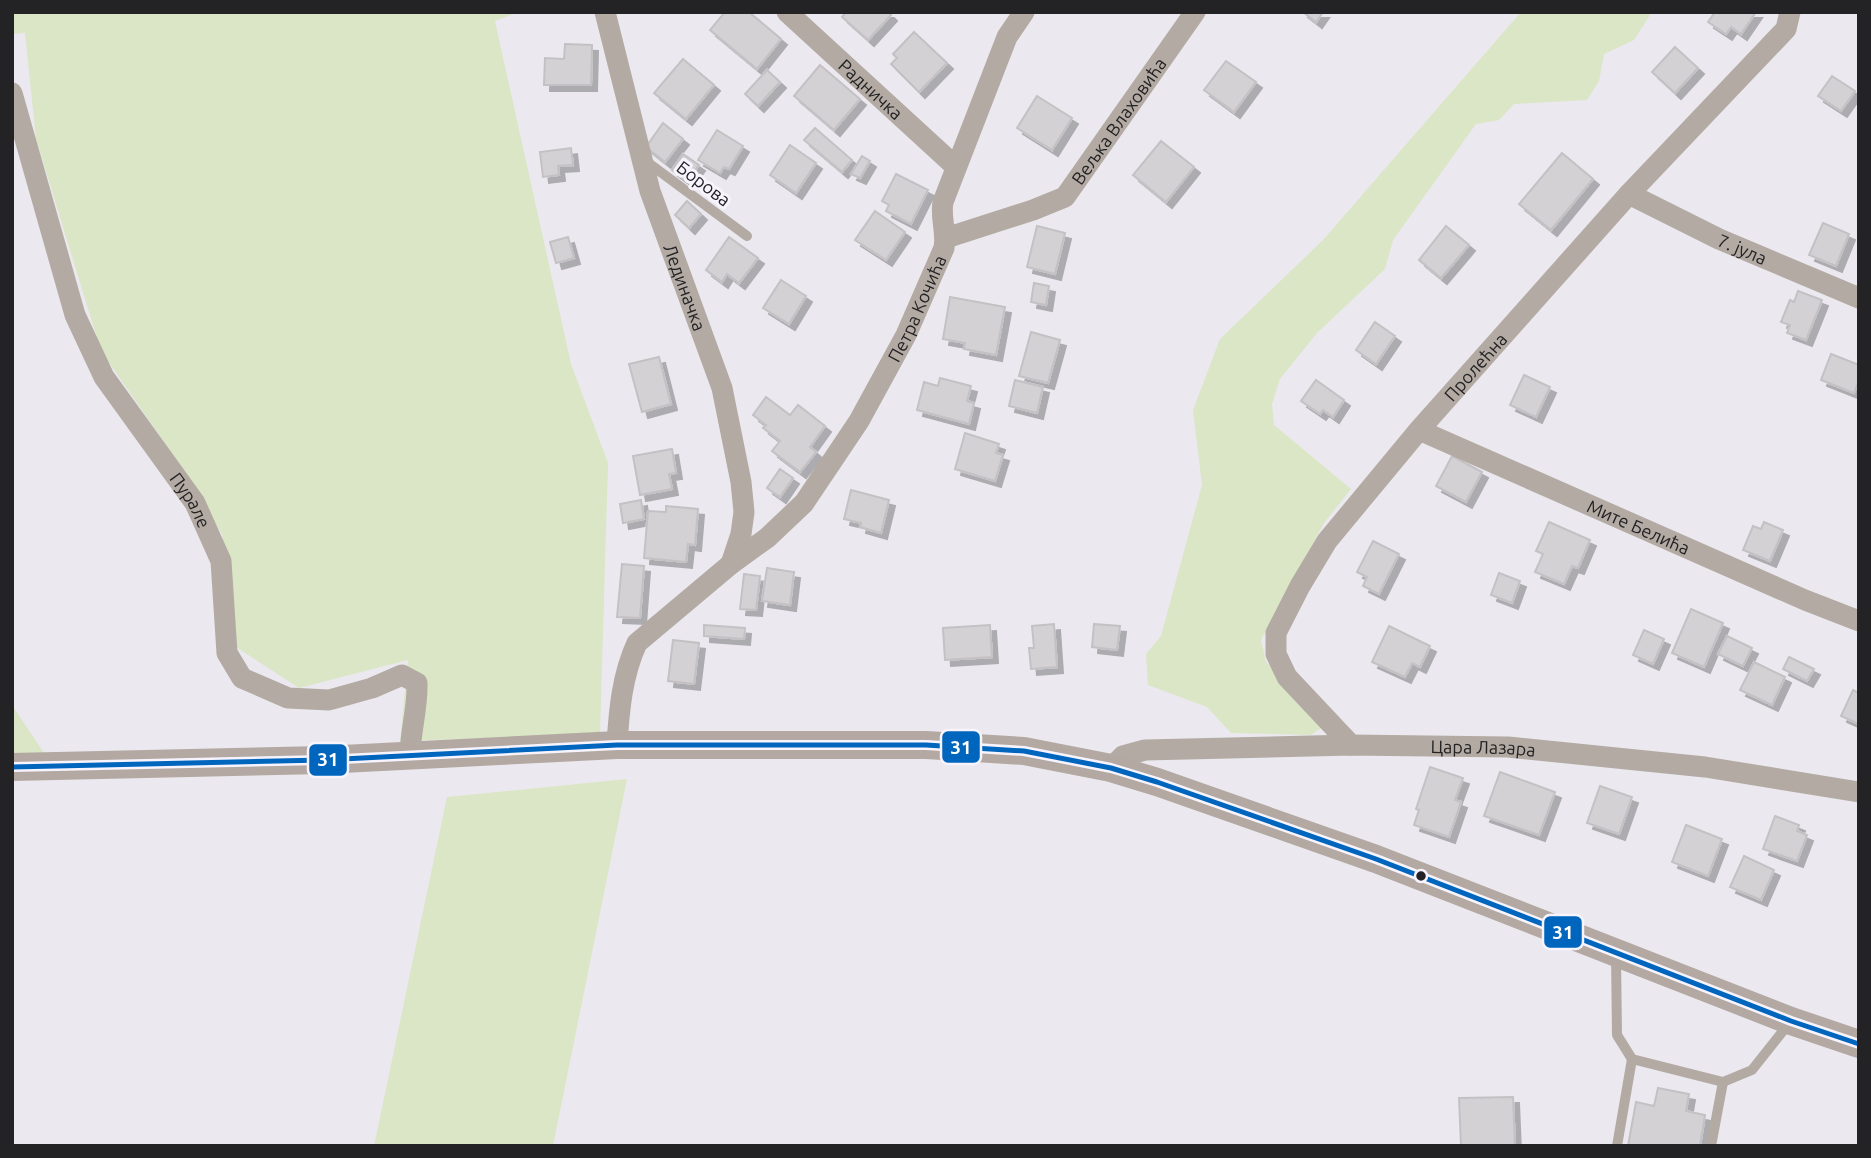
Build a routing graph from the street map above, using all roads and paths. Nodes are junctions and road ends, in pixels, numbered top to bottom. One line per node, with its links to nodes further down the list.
1 (605, 12): 7 (street, Лединачка)
2 (787, 12): 8 (street, Радничка)
3 (1024, 12): 8 (street, Петра Кочића)
4 (1195, 12): 11 (street, Вељка Влаховића)
5 (1790, 12): 9 (street, Пролећна)
6 (12, 93): 18 (street, Пурале)
7 (641, 157): 10 (lane, Борова); 14 (street, Лединачка)
8 (955, 166): 11 (street, Петра Кочића)
9 (1629, 194): 12 (street, 7. јула); 13 (street, Пролећна)
10 (747, 236)
11 (946, 238): 14 (street, Петра Кочића)
12 (1859, 298)
13 (1419, 430): 15 (street, Мите Белића); 17 (street, Пролећна)
14 (732, 564): 16 (street, Петра Кочића)
15 (1859, 621)
16 (617, 745): 18 (main road); 20 (main road)
17 (1351, 745): 20 (street, Цара Лазара); 21 (street, Цара Лазара)
18 (410, 757): 19 (main road)
19 (12, 767)
20 (1111, 768): 22 (main road)
21 (1859, 792)
22 (1616, 954): 23 (main road); 25 (lane)
23 (1791, 1021): 24 (main road); 26 (lane)
24 (1859, 1044)
25 (1632, 1059): 26 (lane); 27 (lane)
26 (1723, 1082): 28 (lane)
27 (1617, 1146)
28 (1711, 1146)

